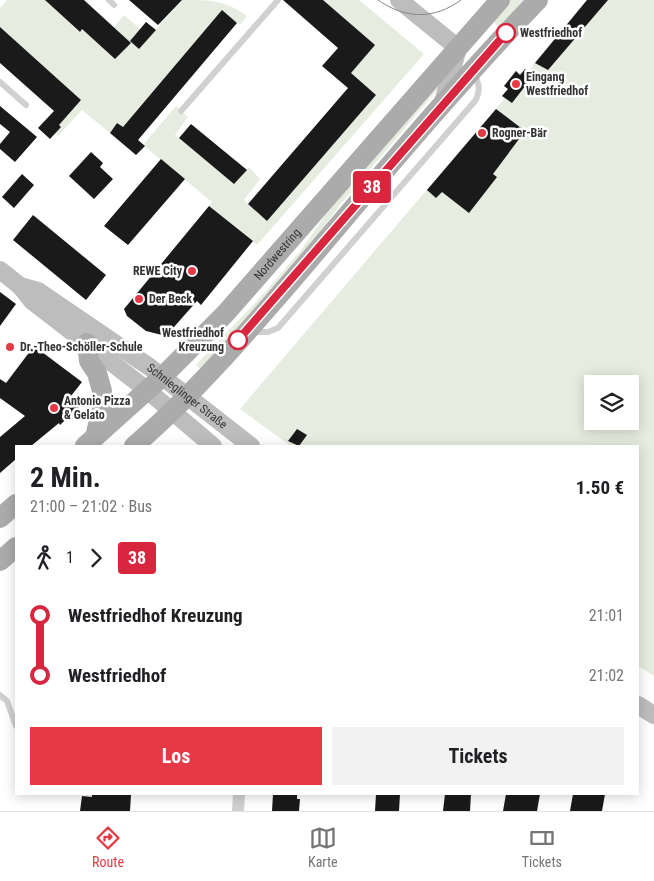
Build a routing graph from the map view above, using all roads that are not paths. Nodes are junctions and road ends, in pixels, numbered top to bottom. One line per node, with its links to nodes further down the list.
1 (278, 0): 10 (lane)
2 (399, 0): 5 (main road)
3 (500, 0): 5 (main road, Nordwestring)
4 (538, 0): 6 (main road, Nordwestring)
5 (458, 48): 9 (main road, Nordwestring); 15 (main road, Nordwestring)
6 (473, 70): 9 (main road, Nordwestring); 13 (lane)
7 (0, 82): 8 (lane)
8 (26, 105)
9 (442, 106): 13 (main road, Nordwestring)
10 (181, 111)
11 (0, 270): 12 (main road, Schnieglinger Straße)
12 (20, 286): 14 (main road, Schnieglinger Straße); 15 (main road, Schnieglinger Straße)
13 (246, 331): 17 (main road, Nordwestring)
14 (87, 344): 16 (main road, Schnieglinger Straße); 19 (main road)
15 (163, 376): 16 (main road, Nordwestring); 17 (main road, Schnieglinger Straße)
16 (147, 390): 18 (main road, Schnieglinger Straße); 19 (main road, Nordwestring)
17 (187, 396): 18 (main road, Nordwestring); 22 (main road, Schnieglinger Straße)
18 (171, 412): 20 (main road, Nordwestring); 21 (main road, Schnieglinger Straße)
19 (90, 442)
20 (135, 445)
21 (212, 445)
22 (250, 445)
23 (15, 505): 24 (main road)
24 (0, 518)
25 (15, 548): 26 (main road)
26 (0, 561)
27 (0, 695): 30 (lane)
28 (639, 706): 29 (main road)
29 (654, 715)
30 (15, 723)
31 (239, 795): 32 (street)
32 (238, 811)

